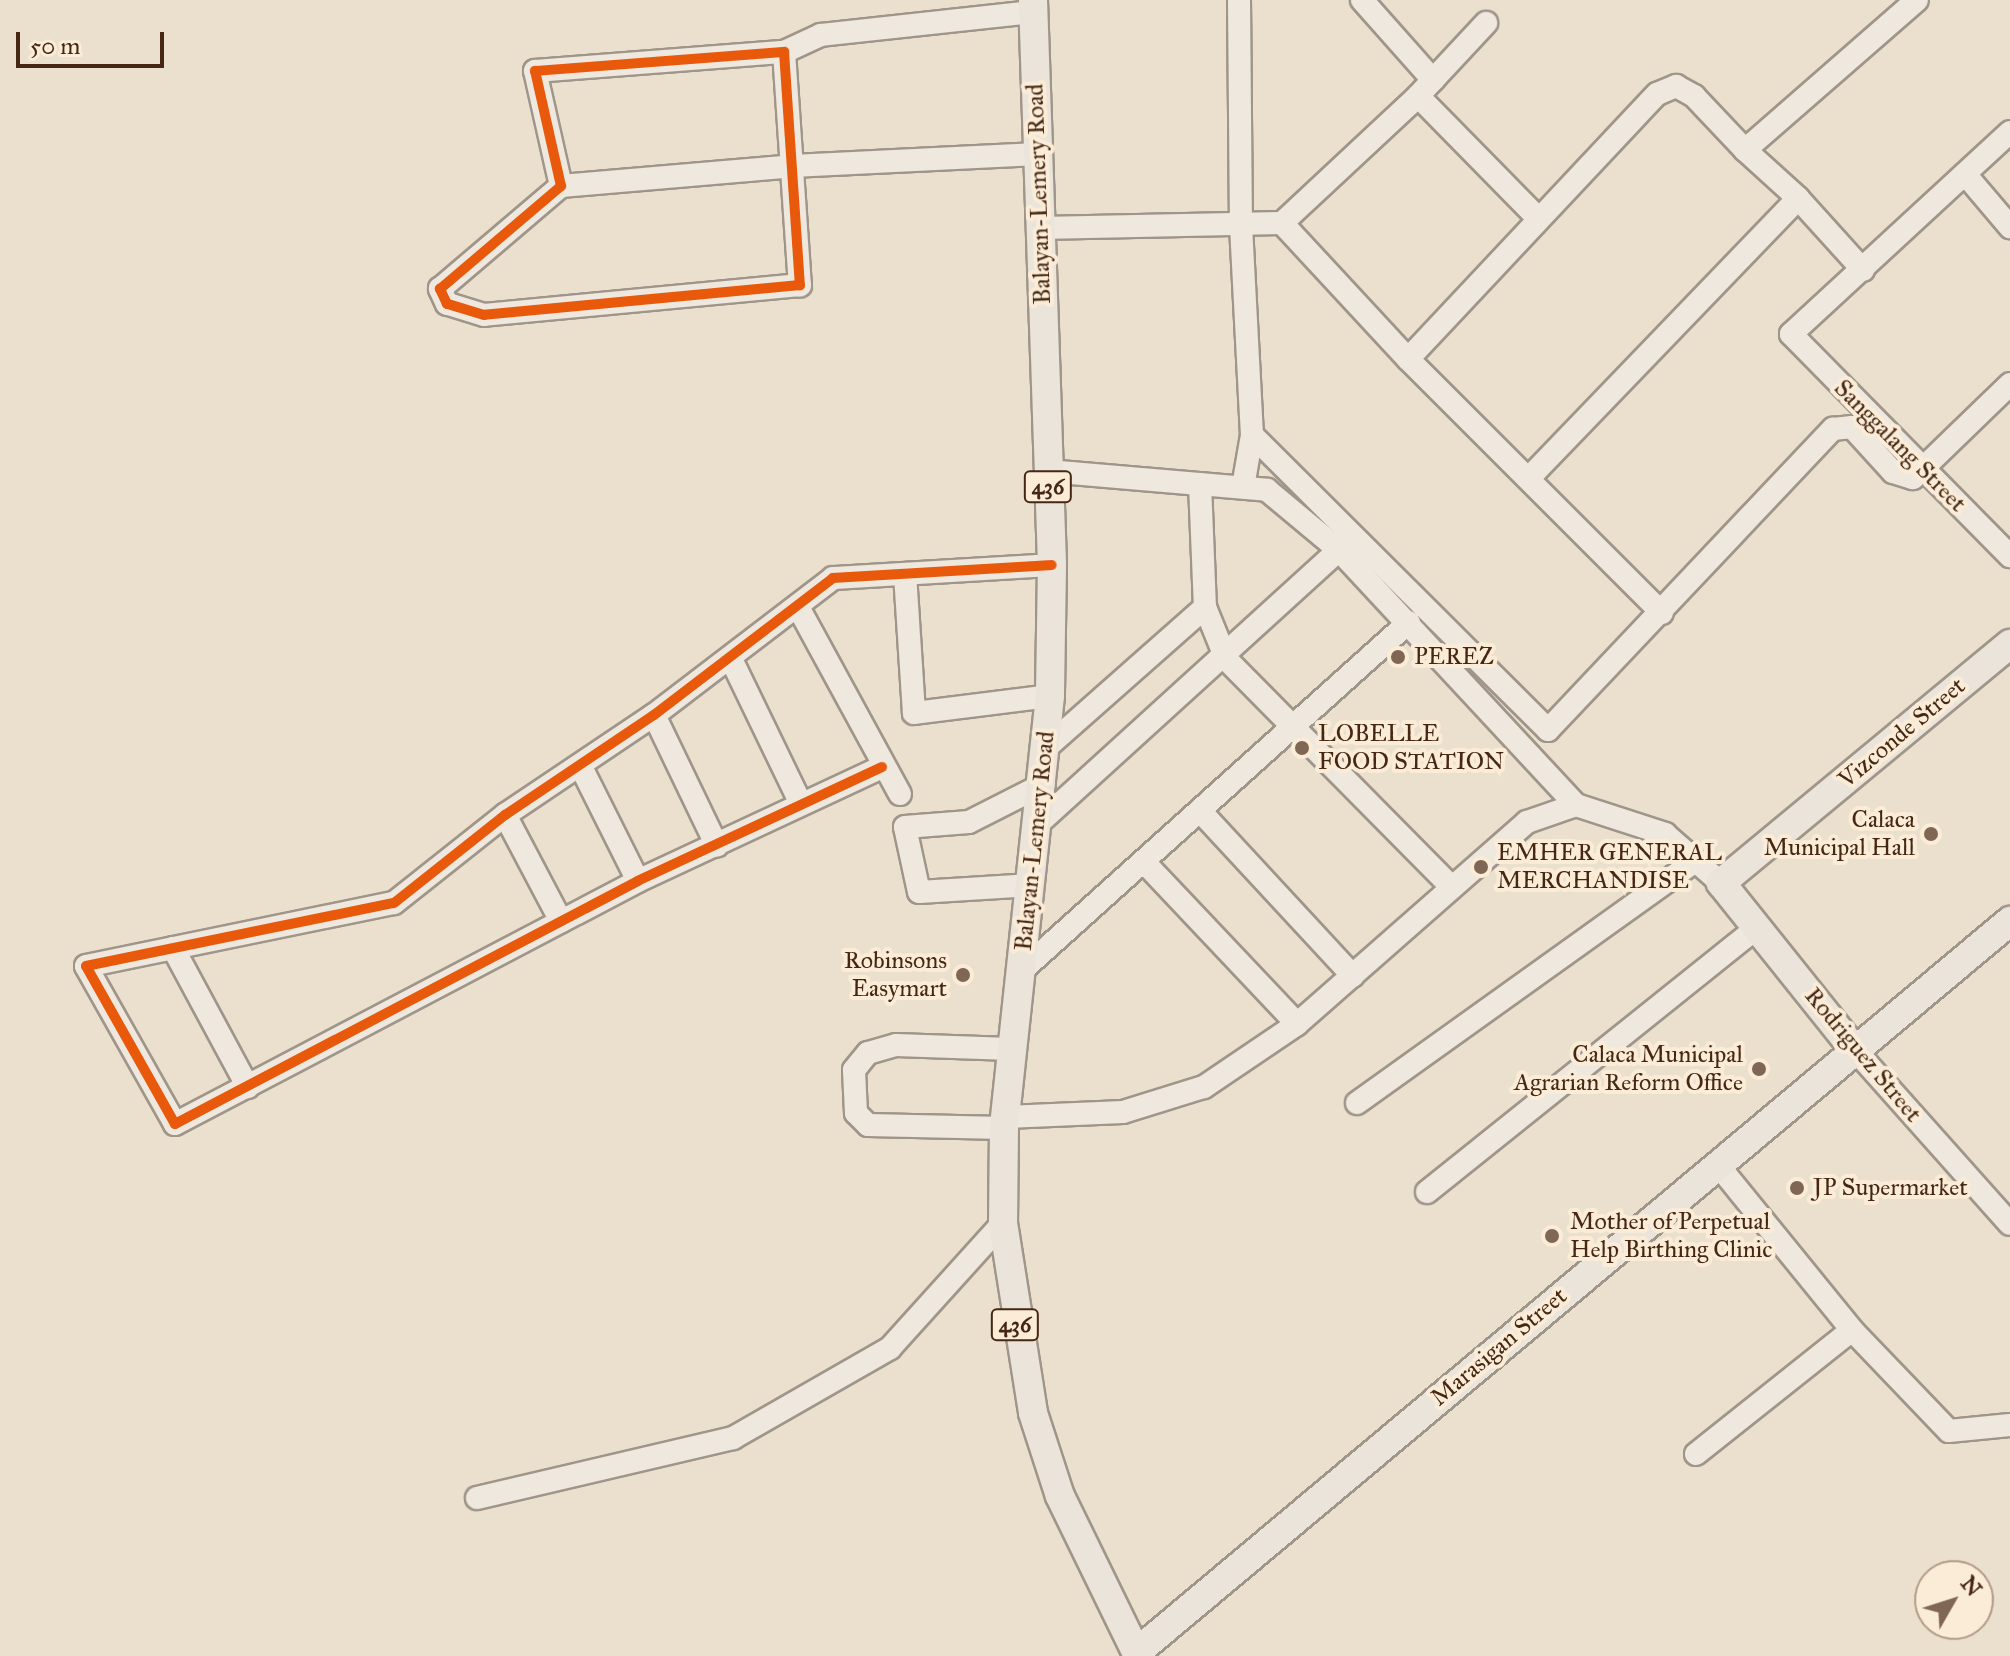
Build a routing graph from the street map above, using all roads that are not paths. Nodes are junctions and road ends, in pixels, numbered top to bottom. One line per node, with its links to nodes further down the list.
1 (1239, 0): 17 (street)
2 (1362, 0): 7 (street)
3 (1917, 0): 9 (street)
4 (1033, 6): 6 (street); 10 (main road, Balayan-Lemery Road / 436)
5 (1486, 23): 7 (street)
6 (784, 52): 11 (street); 13 (street)
7 (1426, 88): 15 (street); 16 (street)
8 (2010, 132): 12 (street)
9 (1745, 150): 14 (street); 15 (street)
10 (1038, 154): 11 (street); 19 (main road, Balayan-Lemery Road / 436)
11 (792, 166): 13 (street); 13 (street)
12 (1965, 174): 18 (street); 20 (street)
13 (561, 186)
14 (1798, 198): 20 (street); 26 (street)
15 (1538, 218): 21 (street)
16 (1282, 223): 17 (street); 21 (street)
17 (1241, 226): 19 (street); 23 (street)
18 (2010, 227)
19 (1039, 228): 25 (main road, Balayan-Lemery Road / 436)
20 (1863, 270): 24 (street, Sanggalang Street)
21 (1408, 359): 26 (street)
22 (2010, 384): 24 (street)
23 (1252, 435): 28 (street); 35 (street)
24 (1924, 467): 30 (street, Sanggalang Street); 35 (street)
25 (1047, 471): 27 (street); 31 (main road, Balayan-Lemery Road / 436)
26 (1529, 478): 35 (street)
27 (1200, 484): 28 (street); 34 (street)
28 (1243, 487): 29 (street)
29 (1339, 550): 36 (street); 39 (street)
30 (2010, 556)
31 (1052, 565): 32 (street); 40 (main road, Balayan-Lemery Road / 436)
32 (905, 574): 33 (street); 40 (street)
33 (798, 607): 38 (street); 45 (street)
34 (1205, 607): 39 (street); 43 (street)
35 (1662, 613)
36 (1409, 622): 42 (street); 49 (street)
37 (2010, 644): 57 (main road, Vizconde Street)
38 (731, 659): 41 (street); 48 (street)
39 (1226, 659): 42 (street); 52 (street)
40 (1050, 696): 43 (main road, Balayan-Lemery Road / 436)
41 (654, 715): 44 (street); 53 (street)
42 (1294, 727): 50 (street); 59 (street)
43 (1047, 747): 46 (main road, Balayan-Lemery Road / 436)
44 (581, 767): 51 (street); 56 (street)
45 (882, 767): 47 (street); 48 (street)
46 (1044, 784): 52 (main road, Balayan-Lemery Road / 436); 58 (street)
47 (900, 794)
48 (801, 804): 53 (street)
49 (1576, 805): 54 (street); 59 (street)
50 (1202, 813): 55 (street); 65 (street)
51 (505, 815): 60 (street); 63 (street)
52 (1040, 822): 58 (main road, Balayan-Lemery Road / 436)
53 (717, 846): 56 (street)
54 (1695, 861): 57 (street); 70 (street)
55 (1145, 863): 64 (street); 66 (street)
56 (638, 881): 60 (street)
57 (1721, 883): 62 (main road, Rodriguez Street)
58 (1032, 885): 64 (main road, Balayan-Lemery Road / 436)
59 (1452, 887): 65 (street)
60 (561, 921): 69 (street)
61 (2010, 921): 68 (main road, Marasigan Street)
62 (1758, 927): 68 (main road, Rodriguez Street); 73 (street)
63 (173, 948): 69 (street); 69 (street)
64 (1020, 972): 67 (main road, Balayan-Lemery Road / 436)
65 (1353, 976): 66 (street)
66 (1297, 1024): 71 (street)
67 (1011, 1049): 71 (main road, Balayan-Lemery Road / 436); 71 (street)
68 (1854, 1049): 72 (main road, Marasigan Street); 75 (street, Rodriguez Street)
69 (248, 1087)
70 (1357, 1103)
71 (1005, 1123): 74 (main road, Balayan-Lemery Road / 436)
72 (1717, 1164): 76 (street); 80 (main road, Marasigan Street)
73 (1427, 1192)
74 (1003, 1223): 79 (street); 80 (main road, Balayan-Lemery Road / 436)
75 (2010, 1223)
76 (1852, 1330): 77 (street); 78 (street)
77 (2010, 1425)
78 (1696, 1454)
79 (477, 1498)
80 (1138, 1654)

